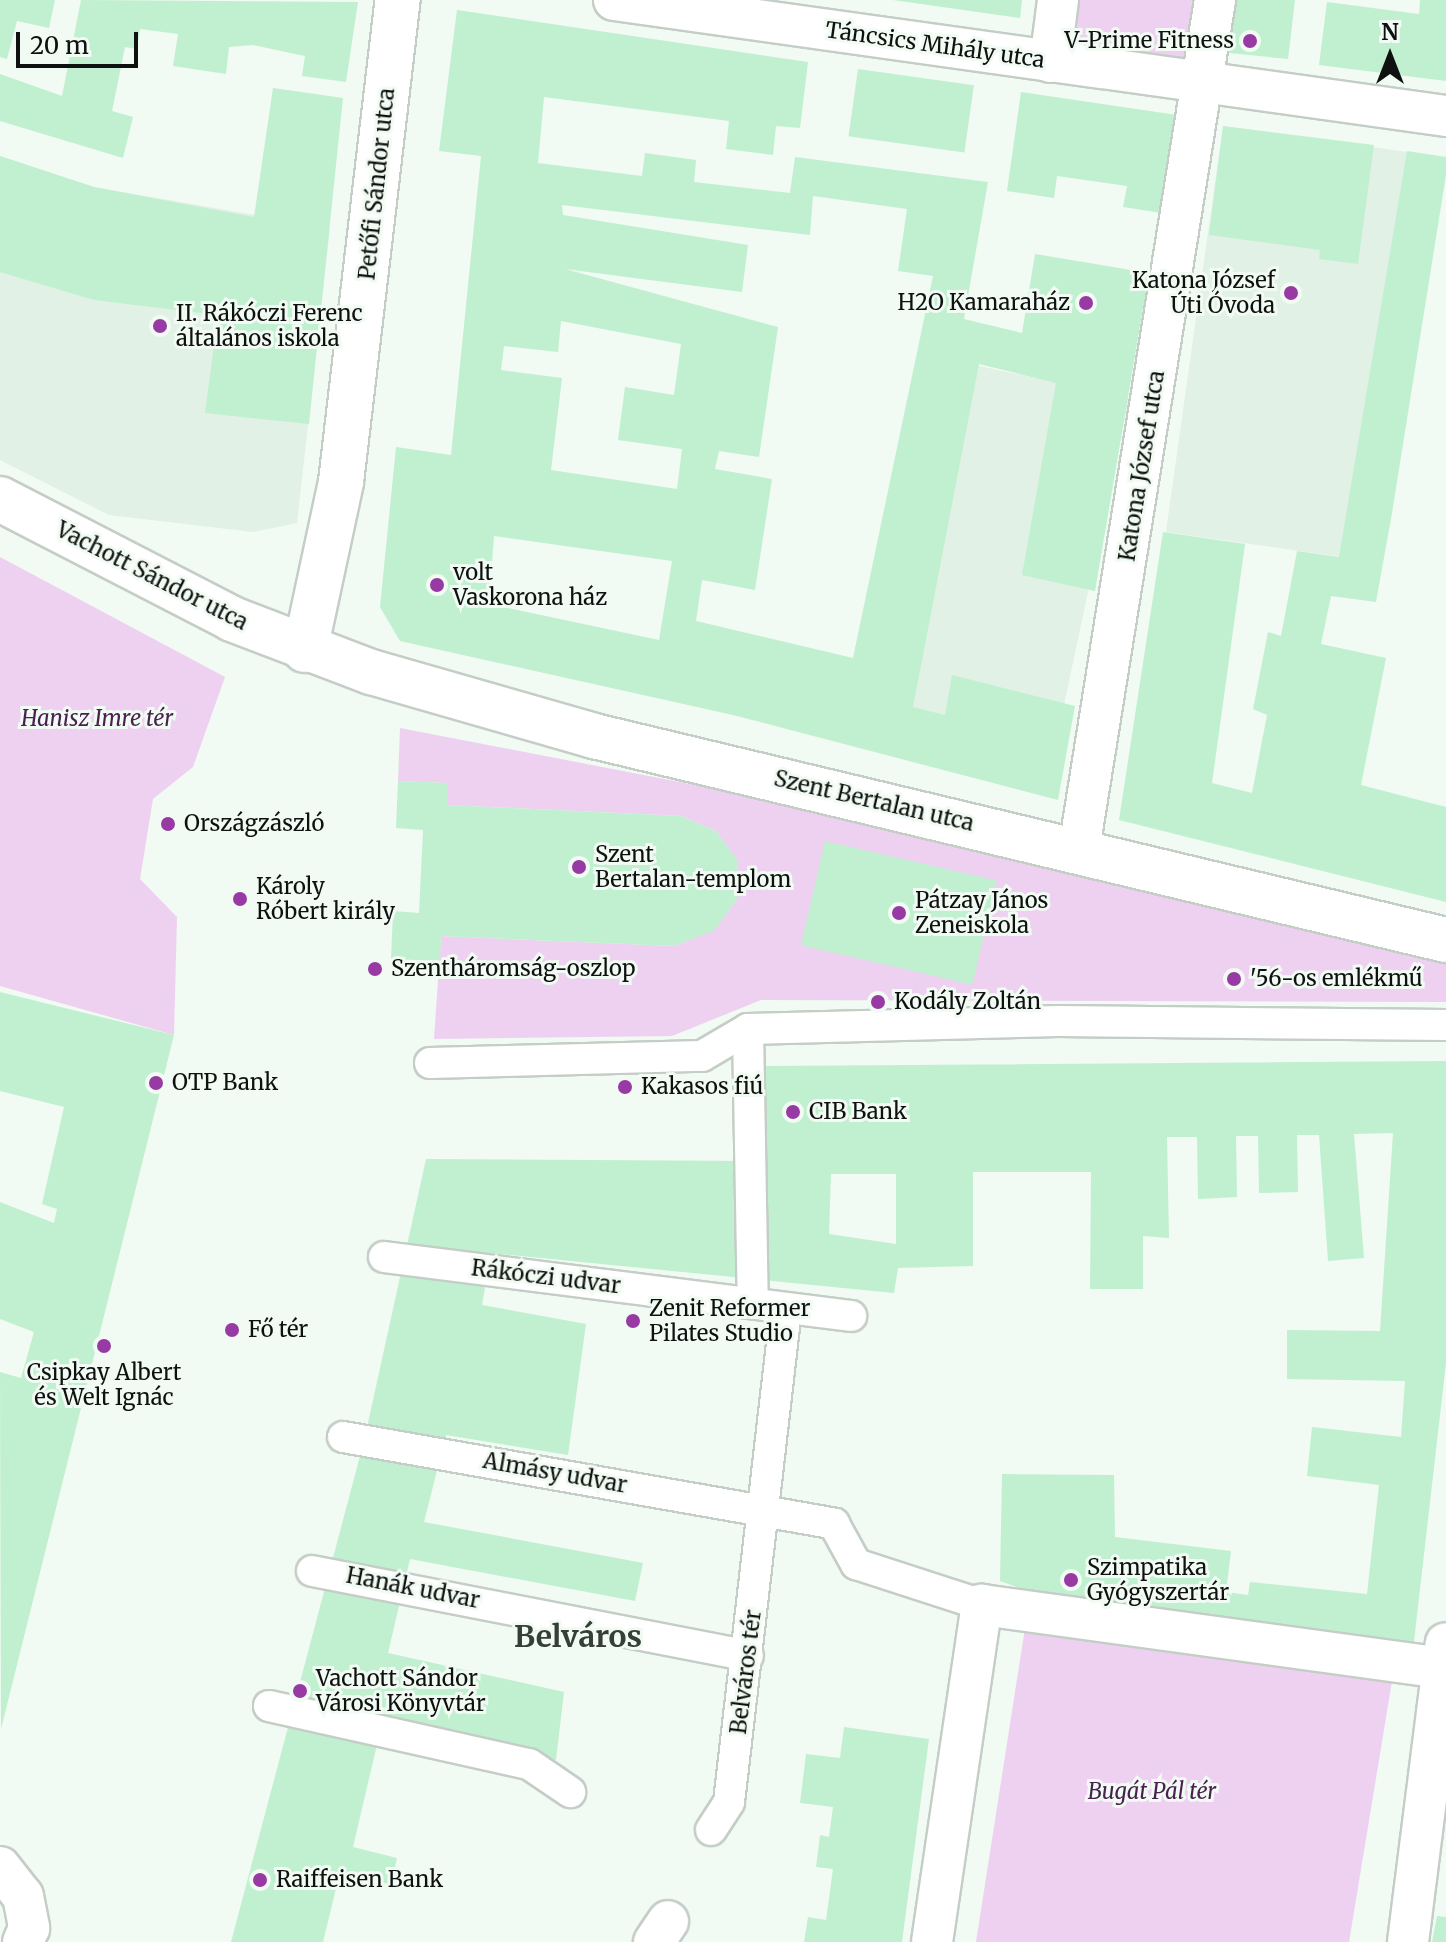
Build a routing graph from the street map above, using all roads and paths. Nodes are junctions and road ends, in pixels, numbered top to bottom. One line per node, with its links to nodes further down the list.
1 (398, 0): 9 (main road, Petőfi Sándor utca)
2 (614, 0): 5 (street, Táncsics Mihály utca)
3 (1058, 0): 5 (street)
4 (1215, 0): 6 (street, Katona József utca)
5 (1050, 62): 6 (street, Táncsics Mihály utca)
6 (1203, 83): 7 (street, Táncsics Mihály utca); 10 (street, Katona József utca)
7 (1446, 116)
8 (0, 499): 9 (main road, Vachott Sándor utca)
9 (305, 650): 10 (main road, Szent Bertalan utca)
10 (1079, 849): 11 (main road, Szent Bertalan utca)
11 (1446, 940)
12 (1446, 1025): 13 (street)
13 (748, 1029): 14 (street); 16 (street)
14 (430, 1063)
15 (384, 1257): 16 (street, Rákóczi udvar)
16 (753, 1303): 17 (street, Rákóczi udvar)
17 (786, 1308): 18 (street, Rákóczi udvar); 20 (street, Belváros tér)
18 (851, 1316)
19 (343, 1437): 20 (street, Almásy udvar)
20 (767, 1510): 22 (street); 23 (street, Belváros tér)
21 (312, 1571): 23 (street, Hanák udvar)
22 (982, 1605): 24 (street); 31 (street)
23 (748, 1656): 27 (street, Belváros tér)
24 (1444, 1656): 29 (street)
25 (269, 1706): 26 (street)
26 (570, 1792)
27 (711, 1830)
28 (0, 1867): 30 (street)
29 (1431, 1877): 32 (street)
30 (26, 1935)
31 (932, 1942)
32 (1408, 1942)

